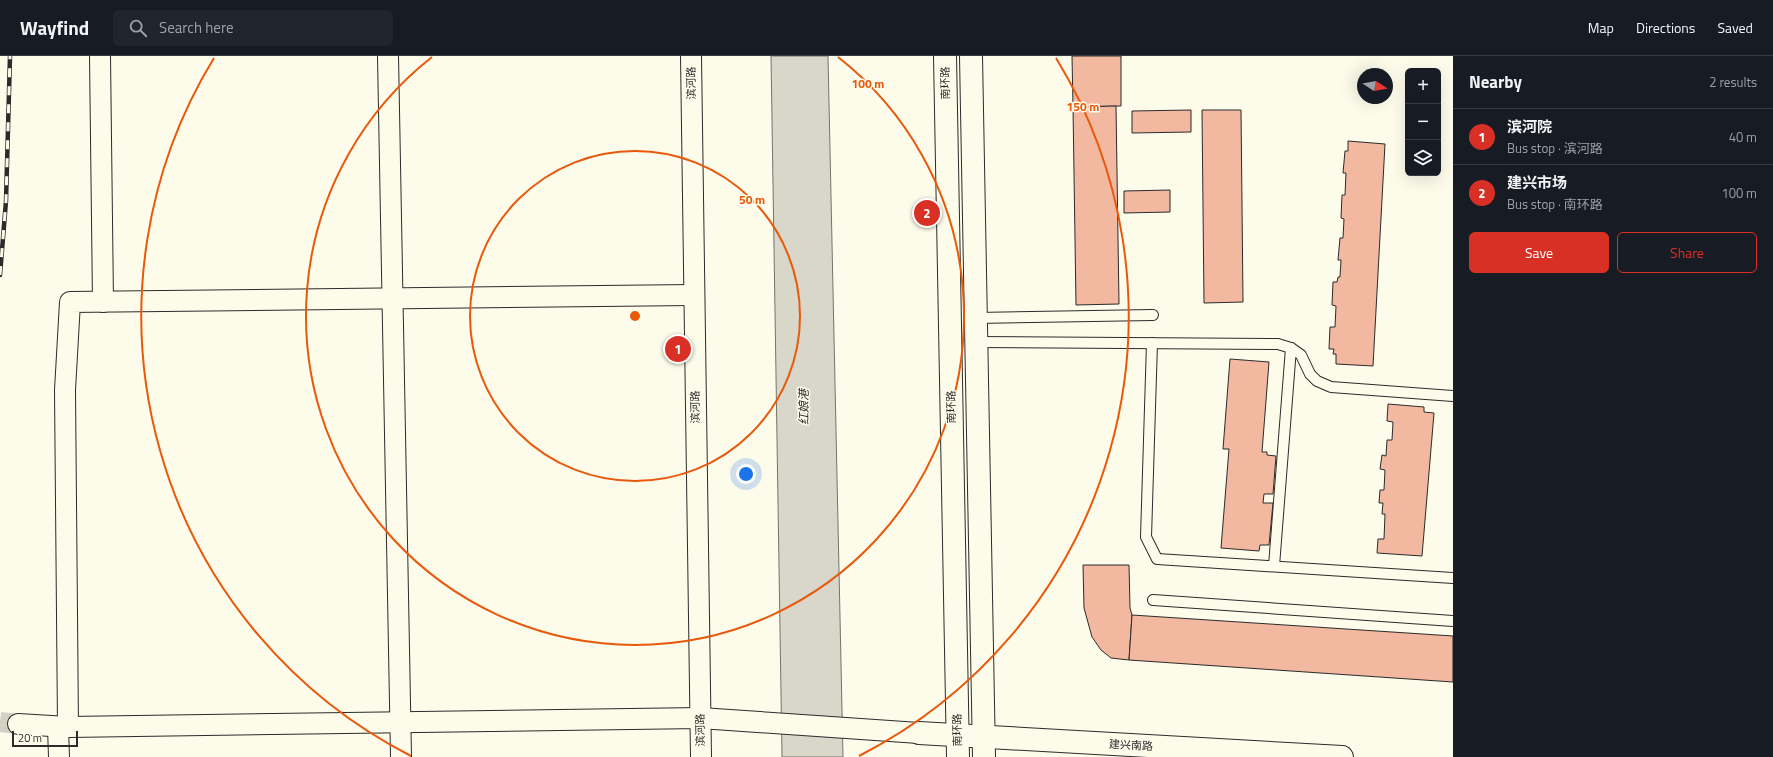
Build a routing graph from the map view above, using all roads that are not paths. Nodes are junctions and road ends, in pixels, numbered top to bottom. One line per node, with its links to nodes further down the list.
1 (100, 56): 8 (street)
2 (388, 56): 7 (street)
3 (691, 56): 6 (street, 滨河路)
4 (945, 56): 24 (main road, 南环路)
5 (971, 56): 10 (main road)
6 (693, 295): 7 (street); 19 (street, 滨河路)
7 (392, 299): 8 (street); 20 (street)
8 (104, 302): 22 (street)
9 (1154, 314): 10 (lane)
10 (976, 318): 11 (main road)
11 (976, 342): 12 (lane); 25 (main road)
12 (1152, 343): 13 (lane); 15 (lane)
13 (1291, 348): 14 (lane); 15 (lane)
14 (1453, 396)
15 (1274, 566): 16 (lane)
16 (1453, 578)
17 (1153, 600): 18 (lane)
18 (1453, 621)
19 (700, 718): 20 (street); 23 (street); 28 (street, 滨河路)
20 (400, 722): 22 (street); 27 (street)
21 (18, 724): 22 (street)
22 (63, 727): 26 (street)
23 (919, 733): 24 (main road, 建兴南路)
24 (957, 736): 25 (main road, 建兴南路); 29 (main road, 南环路)
25 (984, 747): 30 (main road, 建兴南路)
26 (59, 757)
27 (401, 757)
28 (701, 757)
29 (958, 757)
30 (1342, 757)

